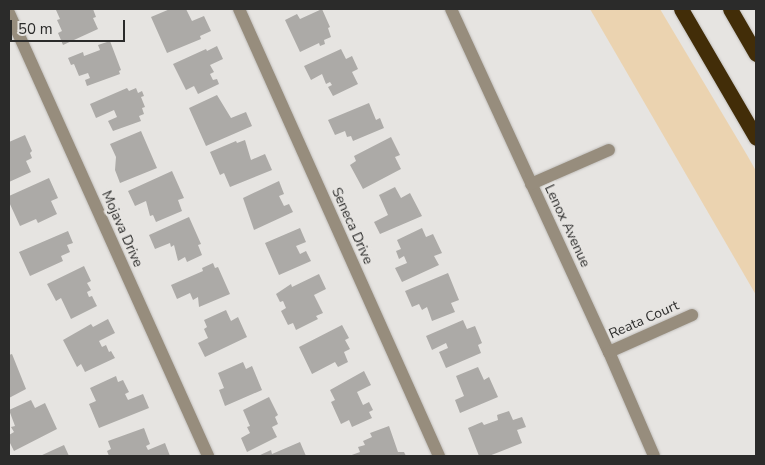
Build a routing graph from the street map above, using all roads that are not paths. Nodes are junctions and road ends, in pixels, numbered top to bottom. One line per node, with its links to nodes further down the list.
1 (238, 9): 13 (street, Seneca Drive)
2 (451, 9): 9 (street, Lenox Avenue)
3 (681, 9): 7 (highway)
4 (730, 9): 6 (highway)
5 (9, 13): 12 (street, Mojava Drive)
6 (756, 54)
7 (756, 138)
8 (609, 150): 9 (street)
9 (531, 184): 11 (street, Lenox Avenue)
10 (692, 315): 11 (street, Reata Court)
11 (609, 352): 14 (street, Lenox Avenue)
12 (208, 456)
13 (439, 456)
14 (654, 456)

